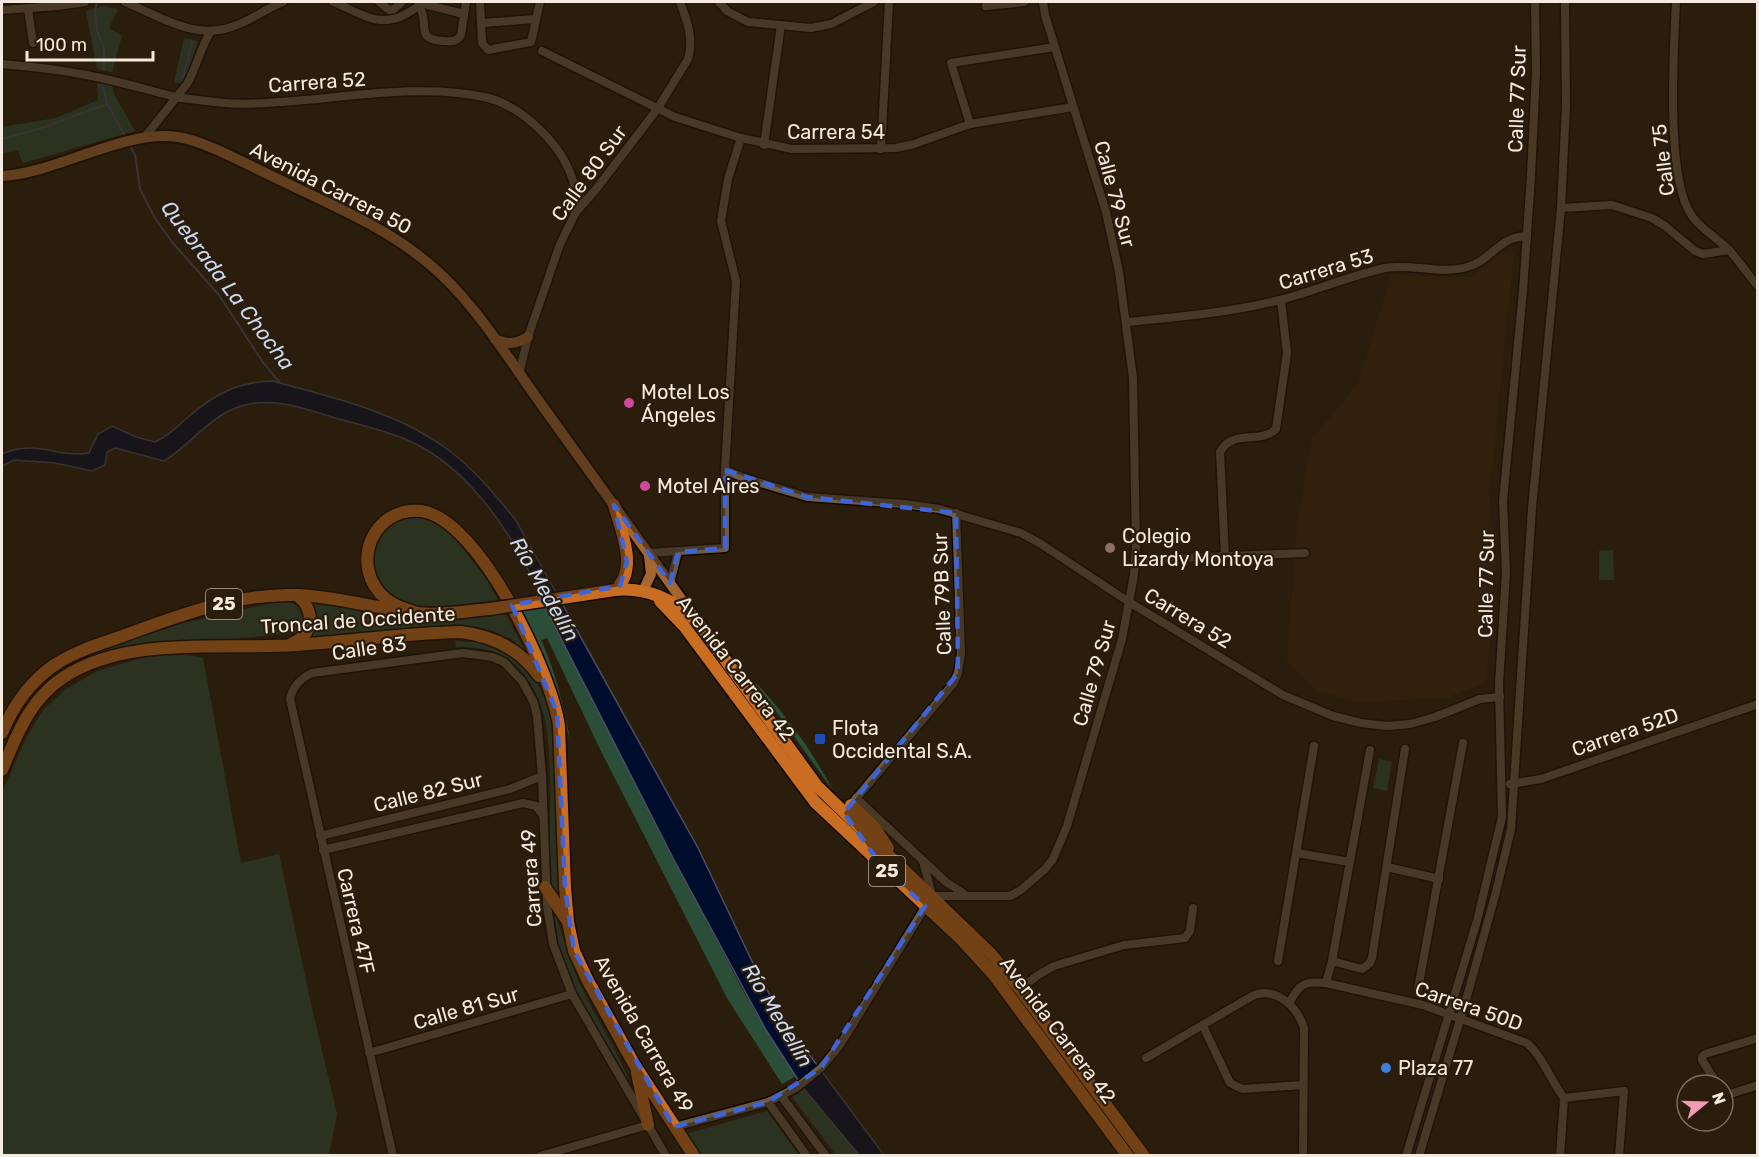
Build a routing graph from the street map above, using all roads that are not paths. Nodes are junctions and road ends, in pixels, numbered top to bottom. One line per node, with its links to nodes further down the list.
1 (85, 2): 21 (street)
2 (125, 2): 26 (street)
3 (148, 2): 26 (street)
4 (283, 2): 22 (street)
5 (333, 2): 20 (street)
6 (380, 2): 7 (street)
7 (402, 2)
8 (466, 2): 27 (street)
9 (480, 2): 29 (street)
10 (540, 2): 28 (street)
11 (680, 2): 38 (street, Calle 80 Sur)
12 (718, 2): 30 (street)
13 (874, 2): 30 (street)
14 (889, 2): 43 (street)
15 (1024, 2): 23 (street)
16 (1043, 2): 33 (street, Calle 79 Sur)
17 (1535, 2): 47 (street, Calle 77 Sur)
18 (1564, 2): 46 (street, Calle 77 Sur)
19 (1676, 2): 48 (street, Calle 75)
20 (421, 3): 27 (street); 27 (street)
21 (56, 4): 24 (street)
22 (266, 5): 31 (street)
23 (986, 6)
24 (28, 9): 25 (street); 32 (street)
25 (2, 10)
26 (146, 12): 31 (street)
27 (464, 14)
28 (536, 19): 29 (street); 29 (street)
29 (481, 23)
30 (781, 25): 42 (street)
31 (211, 31): 36 (street)
32 (33, 43)
33 (1055, 47): 37 (street, Calle 79 Sur); 39 (street)
34 (542, 51): 38 (street, Carrera 54)
35 (2, 64): 36 (street, Carrera 52)
36 (177, 97): 41 (street); 45 (street, Carrera 52)
37 (1074, 107): 39 (street, Carrera 54); 51 (street, Calle 79 Sur)
38 (658, 108): 40 (street, Carrera 54); 45 (street, Calle 80 Sur)
39 (970, 124): 43 (street, Carrera 54)
40 (741, 138): 42 (street, Carrera 54); 55 (street)
41 (140, 139): 44 (main road, Avenida Carrera 50); 53 (main road, Avenida Carrera 50)
42 (764, 145): 43 (street, Carrera 54)
43 (881, 149)
44 (2, 176)
45 (580, 207): 52 (street, Calle 80 Sur)
46 (1561, 208): 48 (street); 84 (street, Calle 77 Sur)
47 (1527, 236): 50 (street, Carrera 53); 73 (street, Calle 77 Sur)
48 (1729, 250): 49 (street, Calle 75)
49 (1758, 286)
50 (1281, 300): 51 (street, Carrera 53); 61 (street)
51 (1126, 322): 62 (street, Calle 79 Sur)
52 (528, 337): 53 (main road); 54 (street, Calle 80 Sur)
53 (494, 339): 54 (main road, Avenida Carrera 50)
54 (519, 374): 56 (main road, Avenida Carrera 50)
55 (725, 470): 57 (street, Carrera 52); 58 (street)
56 (614, 505): 59 (main road, Avenida Carrera 50); 64 (highway)
57 (956, 513): 67 (street, Carrera 52); 85 (street, Calle 79B Sur)
58 (678, 552): 59 (street); 63 (street)
59 (648, 553): 63 (main road, Avenida Carrera 50); 65 (main road)
60 (1305, 553): 61 (street)
61 (1225, 557): 62 (street)
62 (1135, 560): 67 (street, Calle 79 Sur)
63 (670, 583): 69 (main road, Avenida Carrera 50)
64 (615, 590): 65 (highway, Troncal de Occidente / 25); 68 (highway, Troncal de Occidente / 25, bridge)
65 (643, 591): 69 (highway, Avenida Carrera 42 / 25); 94 (highway, Avenida Carrera 42 / 25)
66 (297, 595): 68 (highway, Troncal de Occidente / 25); 70 (highway); 76 (highway, Troncal de Occidente / 25)
67 (1130, 602): 73 (street, Carrera 52); 98 (street, Calle 79 Sur)
68 (420, 614): 75 (highway)
69 (698, 622): 85 (highway, Avenida Carrera 42 / 25)
70 (284, 645): 75 (highway, Troncal de Occidente / 25); 81 (highway, Troncal de Occidente / 25)
71 (522, 681): 72 (street, Calle 83); 82 (street, Carrera 49)
72 (291, 693): 88 (street, Carrera 47F)
73 (1500, 697): 83 (street, Calle 77 Sur)
74 (1758, 704): 84 (street, Carrera 52D)
75 (557, 712): 101 (highway, Avenida Carrera 49 / 25)
76 (2, 734)
77 (1463, 743): 96 (street)
78 (1314, 747): 90 (street)
79 (1370, 750): 93 (street)
80 (1405, 750): 95 (street)
81 (2, 770)
82 (542, 776): 86 (street, Carrera 49); 88 (street, Calle 82 Sur)
83 (1502, 784): 84 (street, Carrera 52D); 109 (street, Calle 77 Sur)
84 (1515, 784): 110 (street, Calle 77 Sur)
85 (850, 805): 87 (highway, Avenida Carrera 42 / 25); 91 (street); 92 (highway)
86 (543, 815): 89 (street, Calle 82 Sur); 97 (street, Carrera 49)
87 (857, 825): 92 (highway, Avenida Carrera 42 / 25); 94 (highway)
88 (320, 836): 89 (street, Carrera 47F)
89 (323, 850): 113 (street, Carrera 47F)
90 (1298, 853): 93 (street); 102 (street)
91 (923, 860): 98 (street); 99 (street)
92 (896, 862): 99 (highway, Avenida Carrera 42 / 25)
93 (1350, 862): 103 (street)
94 (881, 865): 99 (highway, Avenida Carrera 42 / 25)
95 (1387, 867): 96 (street); 103 (street)
96 (1439, 879): 106 (street)
97 (545, 887): 101 (highway); 107 (street, Carrera 49)
98 (966, 894): 99 (street, Calle 79 Sur)
99 (929, 901): 105 (highway, Avenida Carrera 42 / 25); 120 (street); 133 (highway, Avenida Carrera 42 / 25)
100 (1193, 908): 105 (street)
101 (568, 922): 115 (highway, Avenida Carrera 49 / 25)
102 (1278, 961)
103 (1332, 961): 104 (street)
104 (1326, 983): 108 (street, Carrera 50D); 109 (street, Carrera 50D)
105 (1020, 989): 134 (highway, Avenida Carrera 42 / 25)
106 (1418, 990)
107 (572, 994): 113 (street, Calle 81 Sur); 124 (street, Carrera 49)
108 (1289, 1003): 111 (street); 117 (street)
109 (1449, 1014): 110 (street, Carrera 50D); 136 (street, Calle 77 Sur)
110 (1460, 1019): 121 (street, Carrera 50D); 137 (street, Calle 77 Sur)
111 (1203, 1026): 114 (street); 117 (street)
112 (1758, 1038): 116 (street)
113 (369, 1053): 127 (street, Carrera 47F)
114 (1146, 1058)
115 (634, 1064): 124 (highway); 125 (highway, Avenida Carrera 49 / 25)
116 (1710, 1073)
117 (1303, 1085): 135 (street)
118 (1758, 1085): 119 (street)
119 (1735, 1092)
120 (782, 1096): 122 (street); 123 (street)
121 (1564, 1098): 138 (street); 139 (street)
122 (768, 1102): 125 (street); 126 (street)
123 (799, 1121): 126 (street); 132 (street)
124 (648, 1125): 128 (street); 129 (street, Carrera 49)
125 (674, 1127): 130 (highway, Avenida Carrera 49 / 25)
126 (788, 1129): 131 (street)
127 (393, 1155)
128 (540, 1155)
129 (666, 1155)
130 (694, 1155)
131 (807, 1155)
132 (826, 1155)
133 (1128, 1155)
134 (1144, 1155)
135 (1303, 1155)
136 (1406, 1155)
137 (1419, 1155)
138 (1560, 1155)
139 (1619, 1155)

